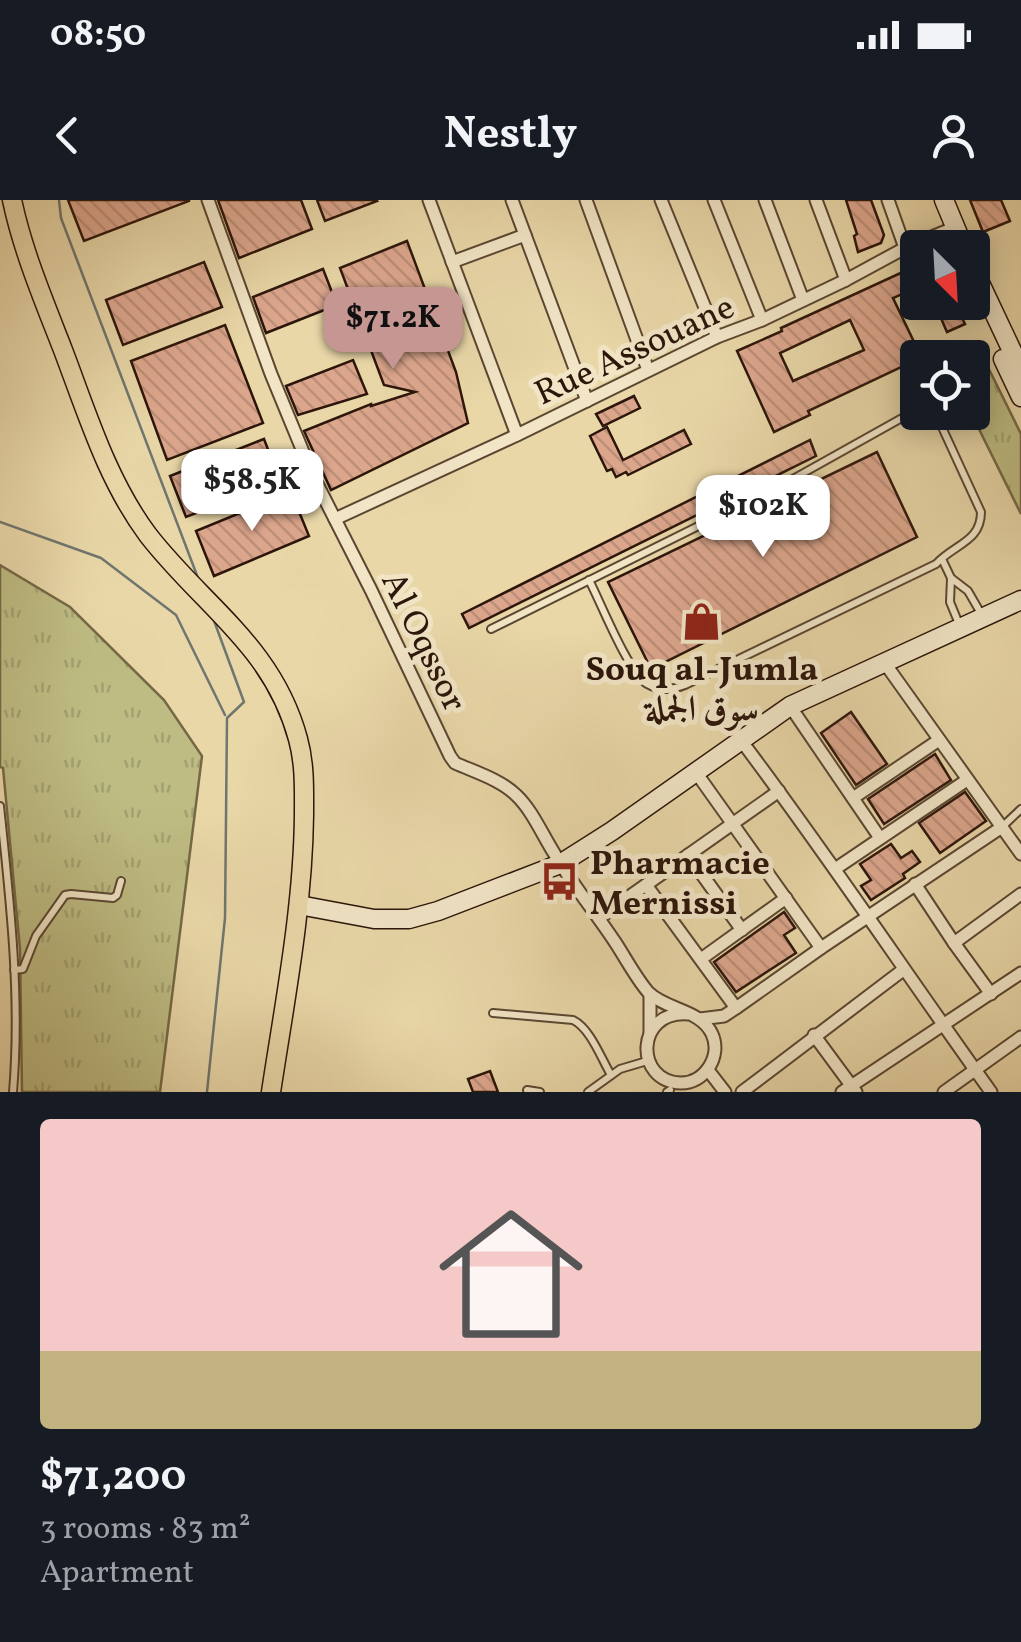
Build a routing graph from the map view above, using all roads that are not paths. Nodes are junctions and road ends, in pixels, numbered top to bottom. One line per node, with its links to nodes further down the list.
1 (12, 200): 62 (main road)
2 (208, 200): 32 (street, Al Oqssor)
3 (429, 200): 18 (street)
4 (512, 200): 16 (street)
5 (586, 200): 25 (street)
6 (661, 200): 24 (street)
7 (714, 200): 22 (street)
8 (765, 200): 20 (street)
9 (816, 200): 19 (street)
10 (888, 200): 15 (street)
11 (931, 200): 13 (street)
12 (944, 200): 14 (street)
13 (948, 230)
14 (950, 230)
15 (900, 234)
16 (525, 235): 18 (street); 28 (street)
17 (900, 251): 19 (street, Rue Assouane)
18 (452, 262): 31 (street)
19 (846, 280): 20 (street, Rue Assouane)
20 (803, 300): 22 (street, Rue Assouane)
21 (990, 304): 26 (street)
22 (762, 320): 24 (street, Rue Assouane)
23 (984, 320): 27 (street)
24 (717, 337): 25 (street, Rue Assouane)
25 (648, 370): 28 (street, Rue Assouane)
26 (1021, 370)
27 (1021, 397)
28 (587, 402): 31 (street, Rue Assouane)
29 (900, 419): 35 (lane)
30 (943, 430): 33 (lane)
31 (517, 435): 32 (street, Rue Assouane)
32 (335, 519): 55 (street, Al Oqssor)
33 (941, 558): 34 (lane); 35 (lane)
34 (951, 578): 37 (lane); 38 (lane)
35 (589, 580): 39 (lane)
36 (1021, 600): 37 (street)
37 (983, 617): 38 (street)
38 (960, 627): 40 (street)
39 (490, 629)
40 (884, 662): 41 (street); 43 (street)
41 (790, 706): 42 (street); 47 (street)
42 (740, 739): 44 (street); 46 (street)
43 (939, 740): 45 (street); 47 (street)
44 (695, 771): 50 (street); 55 (street)
45 (967, 780): 51 (street); 52 (street)
46 (779, 791): 50 (street); 56 (street)
47 (853, 798): 52 (street)
48 (0, 806): 69 (lane)
49 (1021, 808): 51 (lane)
50 (734, 825): 54 (street); 61 (street)
51 (1002, 827): 53 (street); 58 (street)
52 (880, 838): 56 (street)
53 (1021, 854)
54 (688, 855): 59 (street); 65 (street)
55 (560, 864): 62 (street); 64 (street, Al Oqssor)
56 (835, 869): 63 (street)
57 (120, 880): 69 (lane)
58 (916, 884): 63 (street); 66 (street)
59 (646, 885): 64 (street); 68 (street)
60 (1021, 894): 66 (street)
61 (786, 898): 65 (street); 67 (street)
62 (299, 905): 92 (main road)
63 (868, 917): 67 (street); 70 (street)
64 (599, 918): 72 (street, Al Oqssor)
65 (742, 930): 68 (street)
66 (954, 943): 73 (street)
67 (821, 948): 74 (street)
68 (701, 959): 74 (street)
69 (14, 970): 91 (lane)
70 (903, 970): 78 (street); 80 (street)
71 (1021, 972): 73 (street)
72 (650, 994): 77 (street, Al Oqssor); 79 (street)
73 (991, 994): 78 (street)
74 (736, 1008): 76 (street)
75 (493, 1013): 86 (lane)
76 (724, 1016): 77 (street); 82 (street)
77 (694, 1017): 79 (street); 82 (street)
78 (944, 1024): 85 (street); 90 (street)
79 (650, 1033): 83 (street)
80 (814, 1035): 90 (street); 96 (street)
81 (1021, 1038): 85 (street)
82 (715, 1043): 84 (street)
83 (648, 1061): 86 (lane); 88 (street)
84 (708, 1070): 87 (street); 95 (street)
85 (975, 1070): 97 (street); 98 (street)
86 (611, 1075): 94 (lane)
87 (689, 1087): 88 (street)
88 (670, 1089)
89 (527, 1090): 93 (lane)
90 (850, 1090)
91 (13, 1092)
92 (272, 1092)
93 (540, 1092)
94 (588, 1092)
95 (725, 1092)
96 (742, 1092)
97 (944, 1092)
98 (991, 1092)

